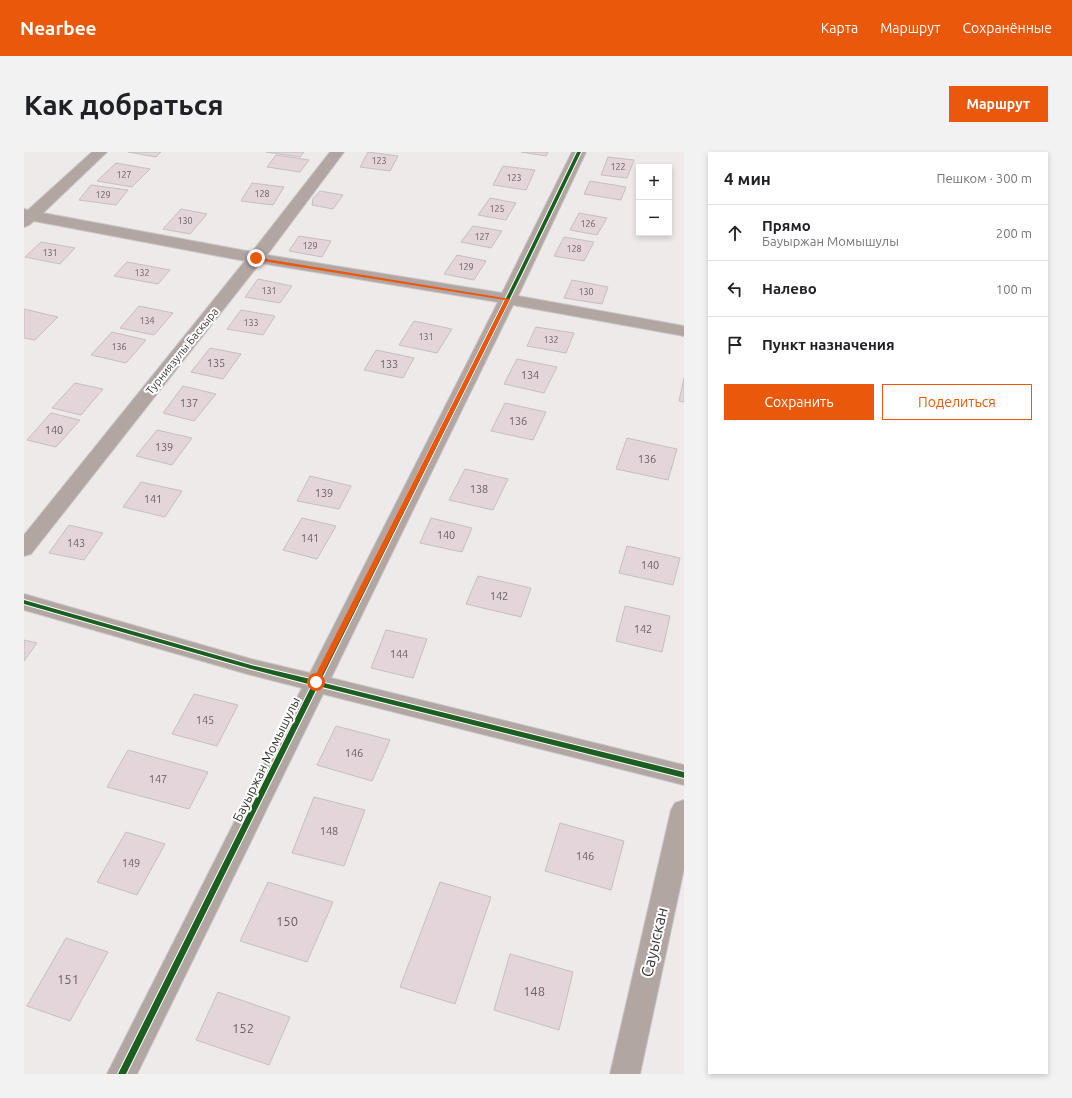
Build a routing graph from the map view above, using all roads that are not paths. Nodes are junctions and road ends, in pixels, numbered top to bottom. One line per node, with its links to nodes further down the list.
1 (100, 152): 4 (street)
2 (338, 152): 5 (street, Турниязулы Баскыра)
3 (579, 152): 6 (street, Бауыржан Момышулы)
4 (27, 217): 5 (street)
5 (256, 258): 6 (street); 8 (street, Турниязулы Баскыра)
6 (508, 299): 7 (street); 10 (street, Бауыржан Момышулы)
7 (684, 331)
8 (24, 549)
9 (24, 602): 10 (street)
10 (316, 682): 11 (street); 13 (street, Бауыржан Момышулы)
11 (684, 775)
12 (684, 810): 14 (street, Сауыскан)
13 (122, 1074)
14 (625, 1074)

